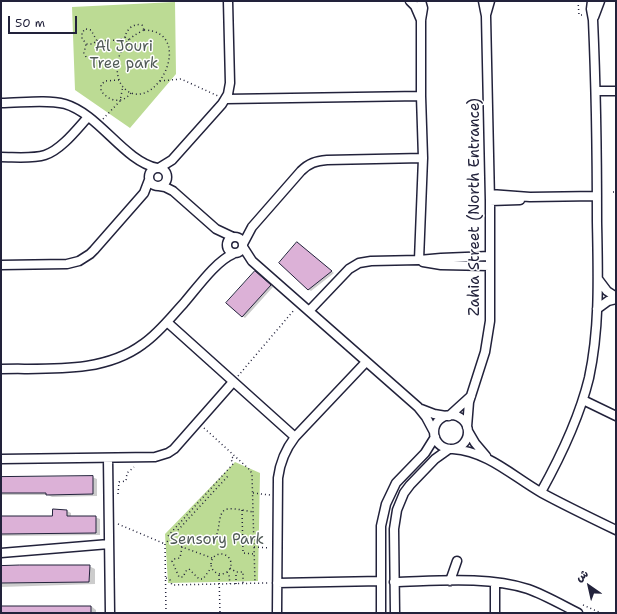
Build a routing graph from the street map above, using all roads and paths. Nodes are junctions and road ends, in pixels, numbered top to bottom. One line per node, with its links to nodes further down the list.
1 (228, 1): 24 (street)
2 (410, 1): 9 (street)
3 (421, 1): 9 (street)
4 (483, 1): 8 (street)
5 (490, 1): 8 (street)
6 (592, 1): 10 (street)
7 (600, 1): 10 (street)
8 (486, 16): 42 (street, Zahia Street (North Entrance))
9 (421, 20): 23 (street)
10 (593, 20): 20 (street)
11 (144, 30): 12 (path); 13 (path); 18 (path)
12 (125, 37): 13 (path); 14 (path)
13 (129, 40): 17 (path)
14 (97, 41): 15 (path); 15 (path)
15 (87, 44): 16 (path)
16 (86, 57)
17 (119, 80): 19 (path); 25 (path)
18 (160, 81): 22 (path); 24 (path)
19 (123, 86): 22 (path); 25 (path)
20 (596, 91): 21 (street); 41 (street)
21 (616, 91)
22 (131, 93): 25 (path)
23 (421, 96): 24 (street); 30 (street)
24 (226, 99): 31 (street)
25 (120, 101): 28 (path)
26 (1, 103): 27 (street)
27 (88, 117): 28 (street); 29 (street)
28 (98, 125): 32 (street)
29 (1, 157)
30 (423, 158): 43 (street); 50 (street)
31 (172, 160): 33 (street); 34 (street)
32 (142, 162): 33 (street); 35 (street)
33 (158, 168): 34 (street); 35 (street)
34 (167, 176): 36 (street); 37 (street)
35 (149, 179): 36 (street); 40 (street)
36 (158, 186): 37 (street); 40 (street)
37 (173, 190): 44 (street)
38 (613, 192): 39 (path)
39 (616, 192)
40 (144, 193): 53 (street)
41 (597, 196): 42 (street); 55 (street)
42 (490, 197): 49 (street, Zahia Street (North Entrance))
43 (252, 227): 45 (street); 46 (street)
44 (216, 229): 45 (street); 47 (street)
45 (234, 237): 46 (street); 47 (street)
46 (243, 245): 48 (street); 51 (street)
47 (226, 246): 48 (street); 52 (street)
48 (234, 254): 51 (street); 52 (street)
49 (490, 256): 50 (street); 54 (street, Zahia Street (North Entrance))
50 (419, 260): 54 (street); 59 (street)
51 (252, 261): 59 (street)
52 (220, 262): 60 (street)
53 (1, 265)
54 (490, 266): 64 (street, Zahia Street (North Entrance))
55 (598, 279): 56 (street); 58 (street)
56 (616, 298): 58 (street)
57 (295, 309): 63 (path)
58 (597, 309): 65 (street)
59 (309, 311): 61 (street)
60 (167, 322): 62 (street); 63 (street)
61 (366, 362): 66 (street); 72 (street)
62 (1, 369)
63 (233, 382): 69 (street); 72 (street)
64 (471, 396): 67 (street); 70 (street, Zahia Street (North Entrance))
65 (583, 400): 68 (street); 80 (street)
66 (418, 407): 67 (street); 71 (street)
67 (447, 416): 70 (street); 71 (street)
68 (616, 416)
69 (197, 422): 74 (path); 75 (street)
70 (468, 429): 73 (street); 76 (street)
71 (434, 435): 73 (street); 104 (street)
72 (295, 437): 82 (street)
73 (451, 449): 76 (street); 106 (street)
74 (234, 456): 81 (path); 88 (path)
75 (108, 458): 77 (street); 86 (street)
76 (488, 458): 80 (street)
77 (1, 459)
78 (135, 466): 83 (path)
79 (228, 476): 90 (path)
80 (541, 492): 87 (street)
81 (253, 494): 82 (path); 85 (path)
82 (278, 496): 93 (street)
83 (118, 499)
84 (242, 510): 85 (path); 91 (path); 95 (path)
85 (253, 512): 92 (path)
86 (109, 520): 89 (street); 90 (path)
87 (616, 530)
88 (168, 536)
89 (109, 544): 94 (street); 116 (street)
90 (165, 544): 103 (path)
91 (182, 547): 96 (path); 98 (path)
92 (254, 547): 93 (path); 95 (path)
93 (278, 549): 107 (street)
94 (2, 553)
95 (254, 554): 113 (path)
96 (212, 558): 98 (path); 99 (path)
97 (457, 561): 105 (street)
98 (211, 568): 102 (path)
99 (230, 568): 100 (path); 101 (path)
100 (227, 572): 102 (path); 110 (path)
101 (236, 572): 111 (path); 112 (path)
102 (219, 575): 109 (path)
103 (166, 578): 109 (path); 117 (path)
104 (380, 581): 107 (street); 114 (street)
105 (450, 581): 106 (street); 108 (street)
106 (394, 582): 115 (street)
107 (278, 583): 113 (path); 119 (street)
108 (495, 583): 120 (street); 121 (street)
109 (219, 584): 110 (path); 118 (path)
110 (230, 584): 111 (path)
111 (236, 584): 112 (path)
112 (244, 584): 113 (path)
113 (255, 584)
114 (381, 610): 115 (street)
115 (395, 610)
116 (110, 613)
117 (166, 613)
118 (220, 613)
119 (277, 613)
120 (495, 613)
121 (578, 613)

